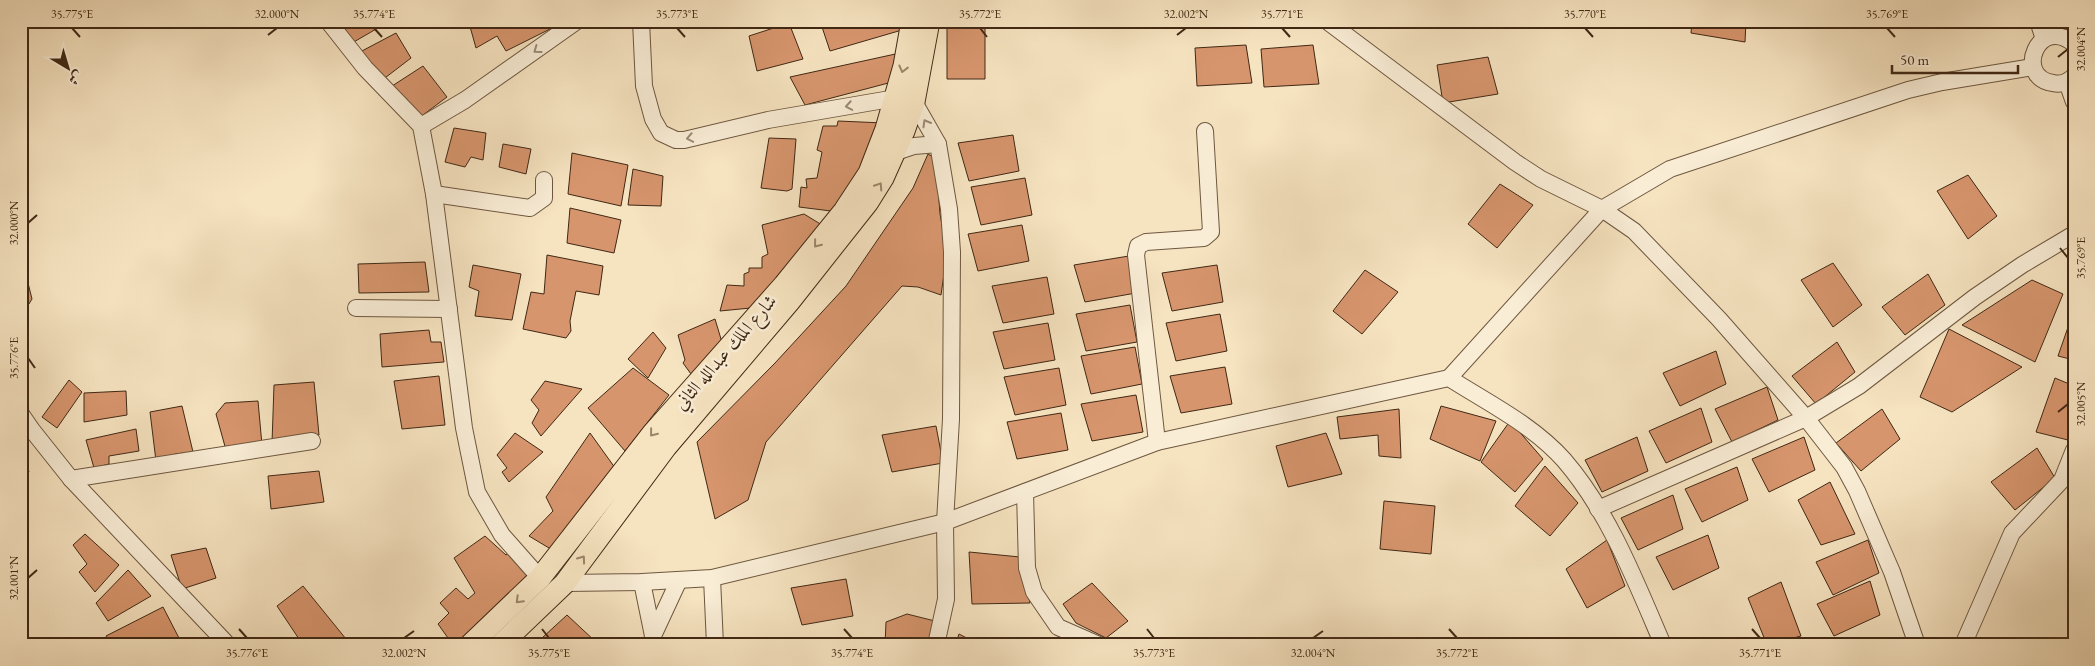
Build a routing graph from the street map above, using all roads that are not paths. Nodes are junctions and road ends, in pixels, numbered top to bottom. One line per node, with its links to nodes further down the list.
1 (328, 21): 14 (street)
2 (576, 21): 14 (street, one-way to 14)
3 (641, 21): 12 (street, one-way to 3)
4 (912, 21): 12 (main road, شارع الملك عبدالله الثاني, one-way to 12)
5 (930, 21): 12 (main road, شارع الملك عبدالله الثاني)
6 (1327, 21): 20 (street)
7 (2038, 21): 8 (street)
8 (2044, 40): 9 (street); 10 (street)
9 (2074, 44)
10 (2033, 67): 11 (street); 20 (street)
11 (2070, 79): 13 (street)
12 (905, 100): 16 (street, one-way to 12); 17 (main road, شارع الملك عبدالله الثاني); 34 (main road, شارع الملك عبدالله الثاني, one-way to 34)
13 (2074, 102)
14 (421, 126): 19 (street)
15 (1205, 131): 28 (street)
16 (938, 144): 17 (street); 33 (street)
17 (896, 152): 38 (main road, شارع الملك عبدالله الثاني, one-way to 17)
18 (544, 180): 19 (street)
19 (434, 194): 23 (street)
20 (1602, 209): 24 (street); 26 (street)
21 (2074, 234): 26 (street)
22 (356, 308): 23 (street)
23 (448, 309): 34 (street)
24 (1449, 378): 28 (street); 32 (street)
25 (21, 414): 30 (street)
26 (1806, 418): 32 (street); 47 (street)
27 (312, 441): 30 (street)
28 (1157, 442): 31 (street)
29 (2074, 450): 48 (street)
30 (71, 479): 40 (street)
31 (1026, 492): 33 (street); 45 (street)
32 (1598, 509): 46 (street)
33 (945, 522): 35 (street); 44 (street)
34 (540, 578): 41 (main road, شارع الملك عبدالله الثاني, one-way to 41)
35 (712, 578): 36 (street); 43 (street)
36 (679, 580): 37 (street); 39 (street)
37 (642, 582): 38 (street); 39 (street)
38 (565, 583): 42 (main road, شارع الملك عبدالله الثاني)
39 (652, 640)
40 (228, 645)
41 (470, 645)
42 (500, 645)
43 (715, 645)
44 (936, 645)
45 (1099, 645)
46 (1663, 645)
47 (1917, 645)
48 (1963, 645)

